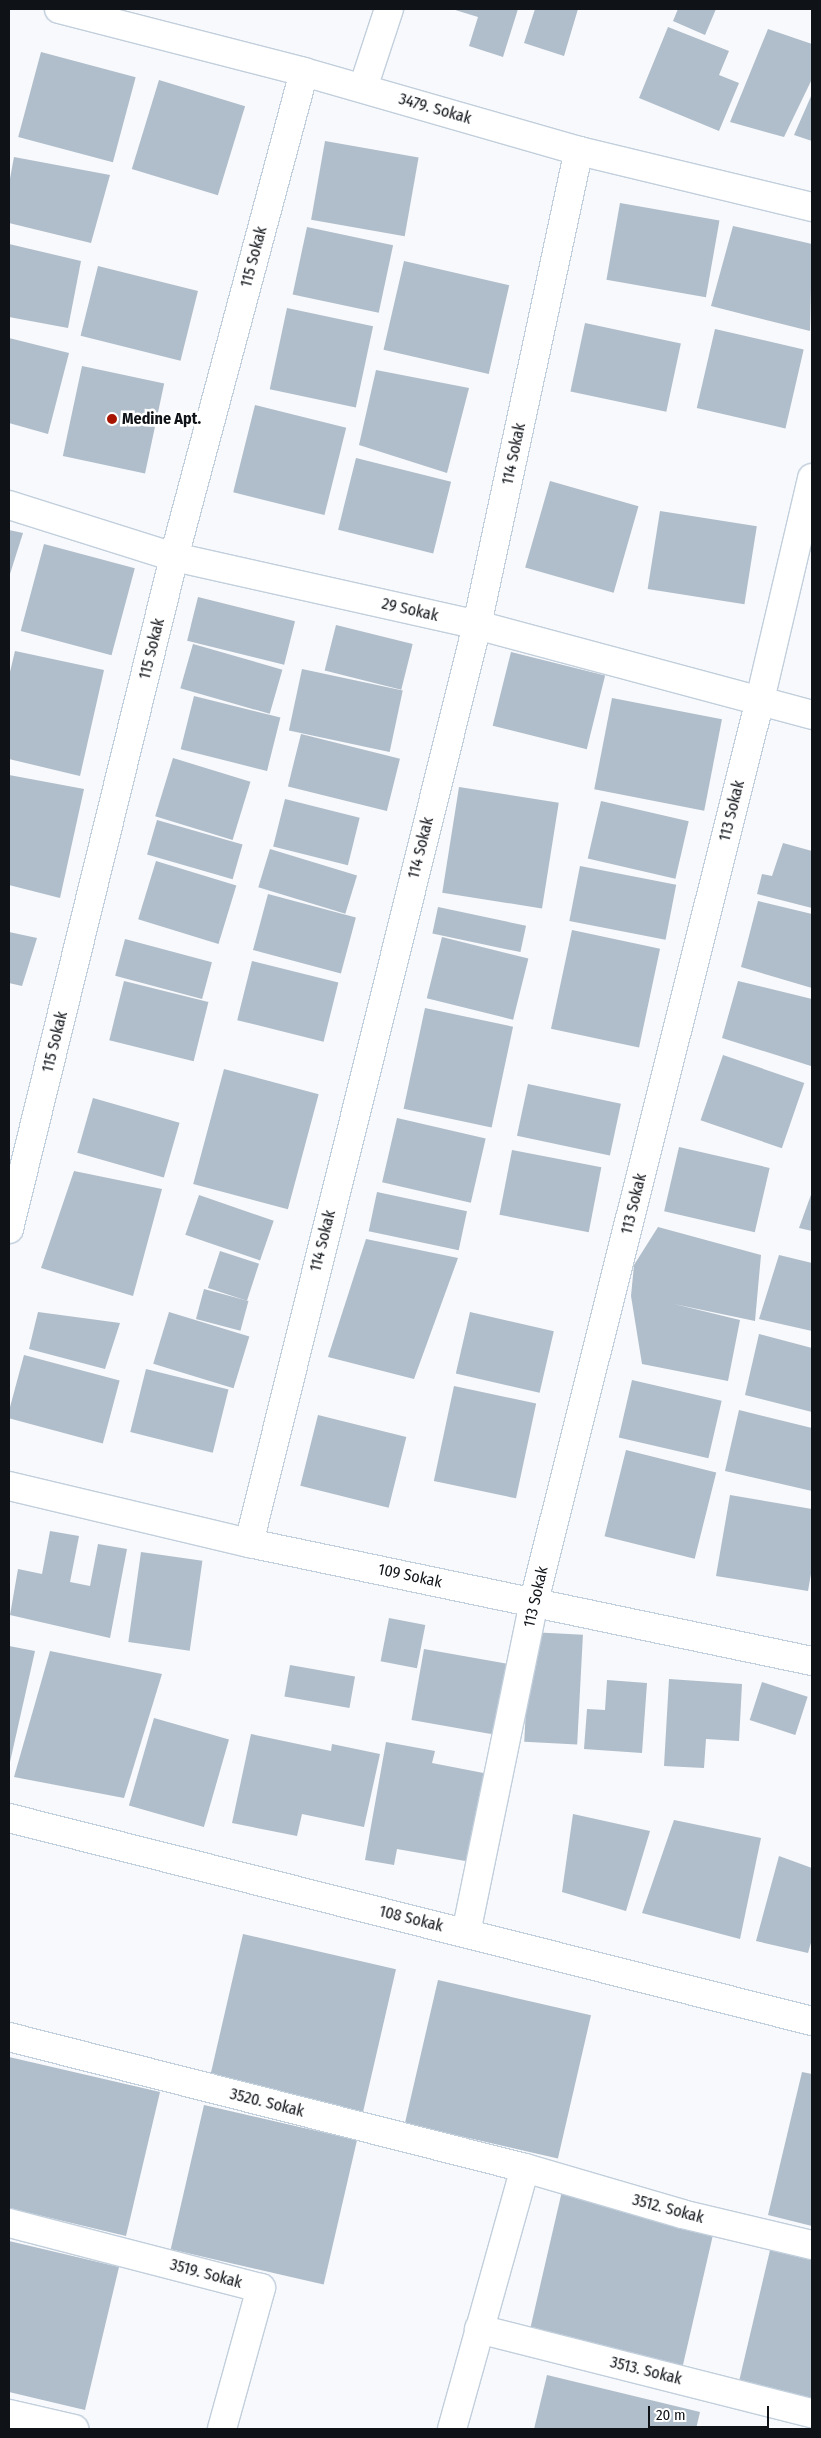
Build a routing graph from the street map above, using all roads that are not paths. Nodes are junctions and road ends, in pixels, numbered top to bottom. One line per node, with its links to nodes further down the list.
1 (59, 9): 3 (street, 3479. Sokak)
2 (389, 9): 5 (street)
3 (106, 15): 4 (street, 3479. Sokak)
4 (304, 72): 5 (street, 3479. Sokak); 10 (street, 115 Sokak)
5 (363, 88): 6 (street, 3479. Sokak)
6 (579, 150): 7 (street, 3479. Sokak); 11 (street, 114 Sokak)
7 (812, 207)
8 (812, 478): 12 (street, 113 Sokak)
9 (9, 505): 10 (street, 29 Sokak)
10 (174, 557): 11 (street, 29 Sokak); 14 (street, 115 Sokak)
11 (477, 625): 12 (street, 29 Sokak); 16 (street, 114 Sokak)
12 (760, 700): 13 (street, 29 Sokak); 17 (street, 113 Sokak)
13 (812, 715)
14 (9, 1229)
15 (9, 1486): 16 (street, 109 Sokak)
16 (249, 1543): 17 (street, 109 Sokak)
17 (534, 1601): 18 (street, 109 Sokak); 20 (street, 113 Sokak)
18 (812, 1661)
19 (9, 1818): 20 (street, 108 Sokak)
20 (466, 1933): 21 (street, 108 Sokak)
21 (812, 2021)
22 (9, 2037): 23 (street, 3520. Sokak)
23 (525, 2168): 25 (street, 3512. Sokak); 26 (street)
24 (9, 2223): 30 (street, 3519. Sokak)
25 (812, 2245)
26 (479, 2329): 27 (street, 3513. Sokak); 31 (street)
27 (812, 2413)
28 (9, 2414): 29 (street)
29 (74, 2429)
30 (222, 2429)
31 (452, 2429)

